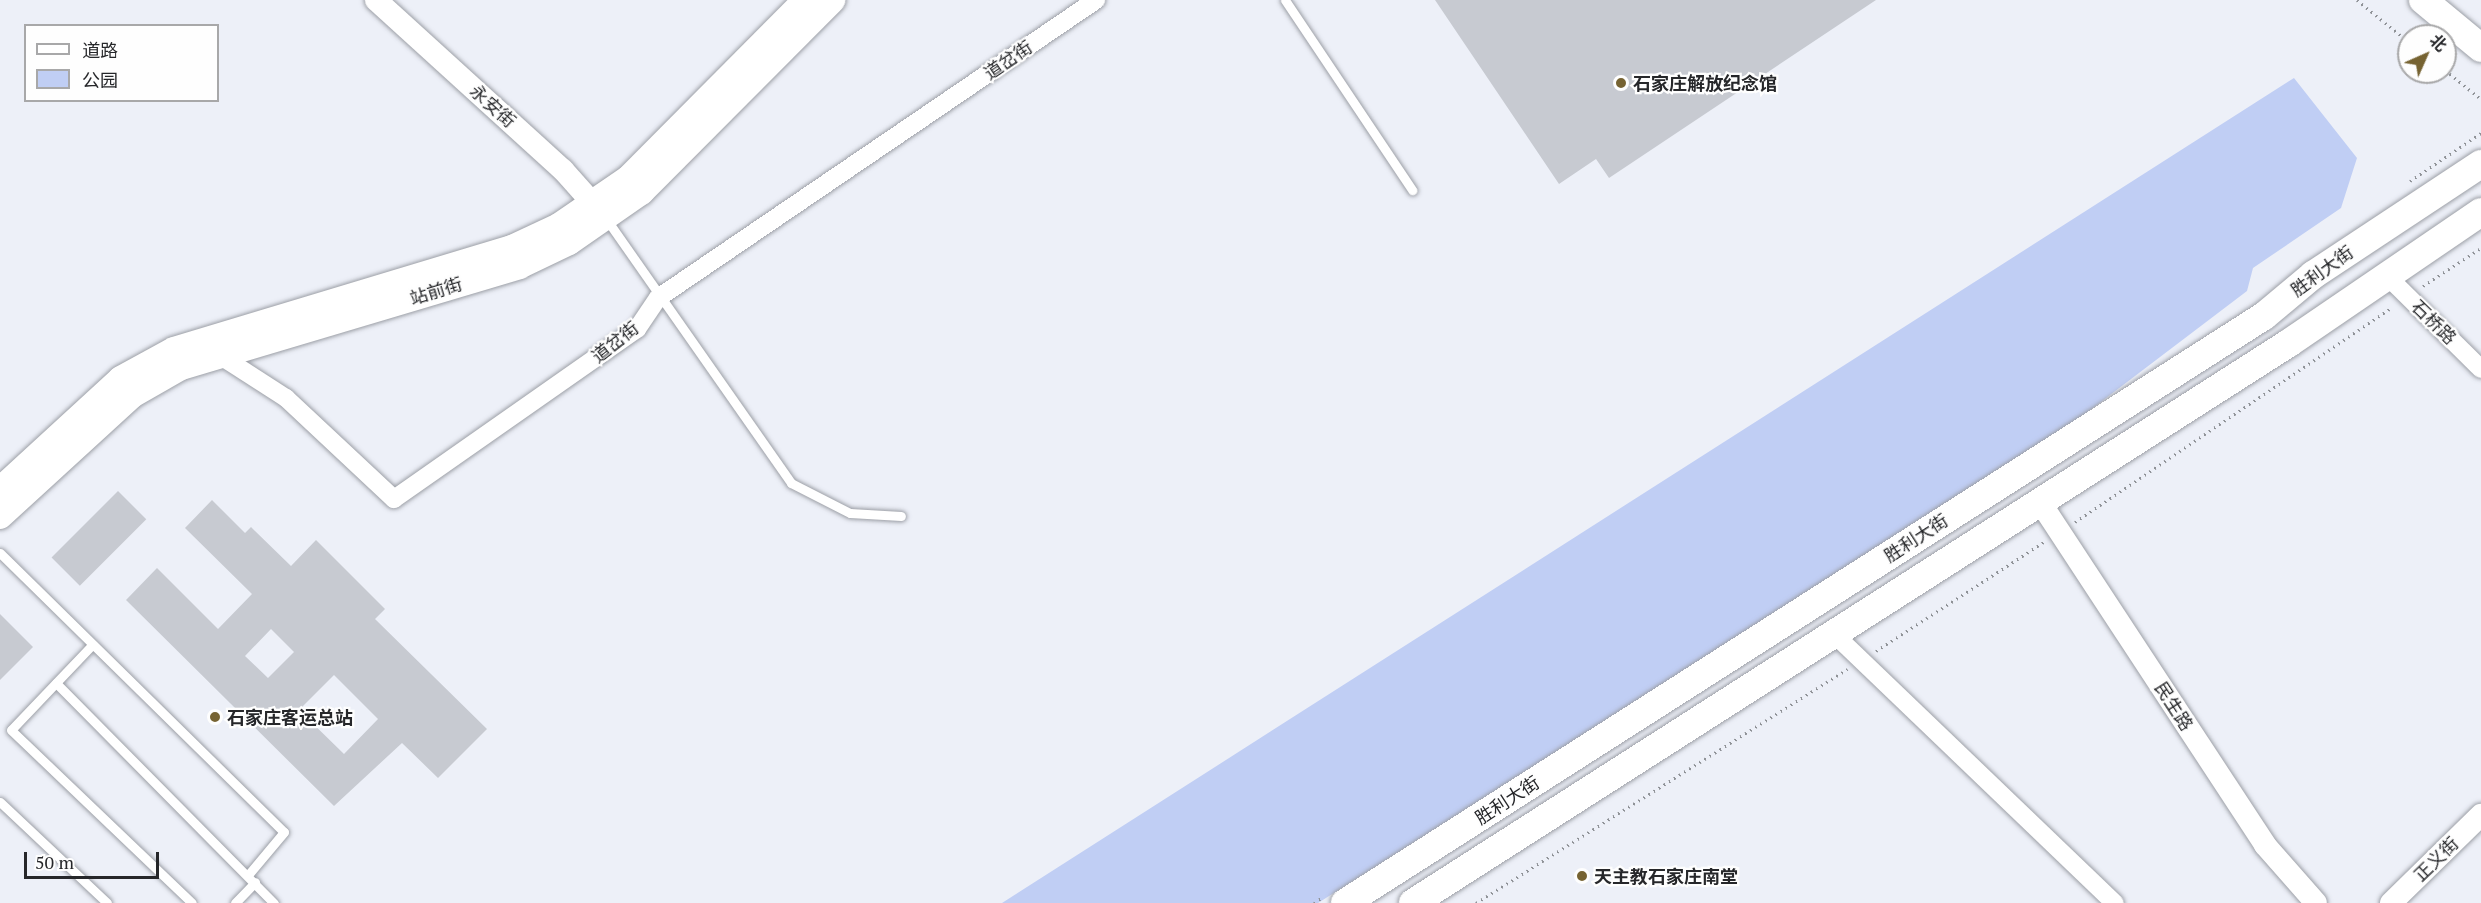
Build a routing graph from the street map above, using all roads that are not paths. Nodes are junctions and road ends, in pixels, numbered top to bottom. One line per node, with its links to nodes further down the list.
1 (376, 0): 10 (street, 永安街)
2 (806, 0): 10 (main road, 站前街)
3 (832, 0): 10 (main road, 站前街)
4 (1096, 0): 13 (street, 道岔街)
5 (1285, 0): 9 (lane)
6 (2423, 0): 7 (main road)
7 (2481, 48)
8 (2481, 164): 32 (main road, 胜利大街)
9 (1412, 190)
10 (599, 210): 13 (lane); 14 (main road, 站前街)
11 (2481, 212): 12 (main road, 胜利大街)
12 (2387, 276): 15 (street, 石桥路); 17 (main road, 胜利大街)
13 (658, 298): 14 (street, 道岔街); 19 (lane)
14 (211, 347): 16 (main road, 站前街); 18 (main road, 站前街)
15 (2481, 369)
16 (0, 490)
17 (2040, 502): 21 (main road, 胜利大街); 35 (street, 民生路)
18 (0, 516)
19 (901, 516)
20 (0, 554): 22 (lane)
21 (1834, 634): 33 (main road, 胜利大街); 34 (street)
22 (92, 645): 23 (lane); 26 (lane)
23 (56, 683): 26 (lane); 29 (lane)
24 (0, 802): 28 (lane)
25 (2481, 815): 36 (street, 正义街)
26 (248, 875): 27 (lane)
27 (255, 882): 30 (lane); 31 (lane)
28 (107, 903)
29 (192, 903)
30 (236, 903)
31 (274, 903)
32 (1345, 903)
33 (1413, 903)
34 (2115, 903)
35 (2316, 903)
36 (2391, 903)

